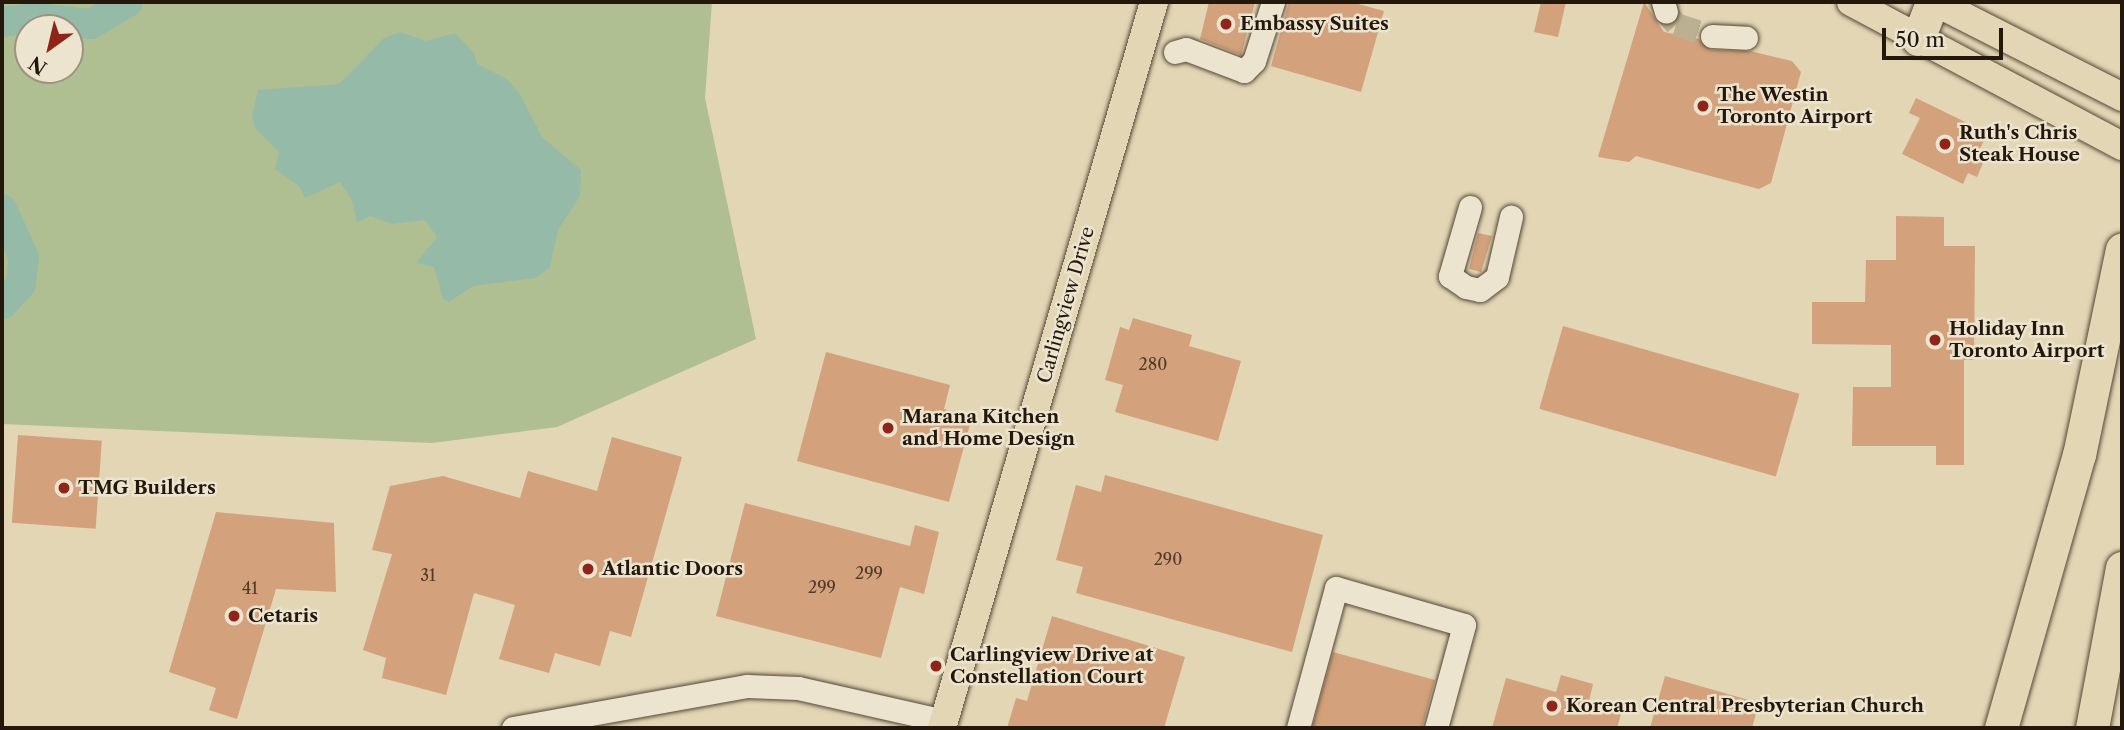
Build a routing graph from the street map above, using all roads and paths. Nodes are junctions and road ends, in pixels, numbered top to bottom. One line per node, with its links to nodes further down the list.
1 (1154, 2): 8 (main road, Carlingview Drive)
2 (1273, 2): 8 (street)
3 (1851, 2): 7 (main road)
4 (1933, 2): 7 (highway); 9 (main road)
5 (1713, 36): 6 (street)
6 (1746, 38)
7 (1918, 39): 10 (main road)
8 (1143, 42): 15 (main road, Carlingview Drive)
9 (2122, 97)
10 (2122, 146)
11 (1470, 207): 12 (street)
12 (1511, 216)
13 (2122, 249): 19 (highway)
14 (2122, 568): 20 (highway)
15 (943, 725): 16 (street)
16 (513, 728)
17 (1298, 728): 18 (street)
18 (1436, 728)
19 (2001, 728)
20 (2092, 728)

